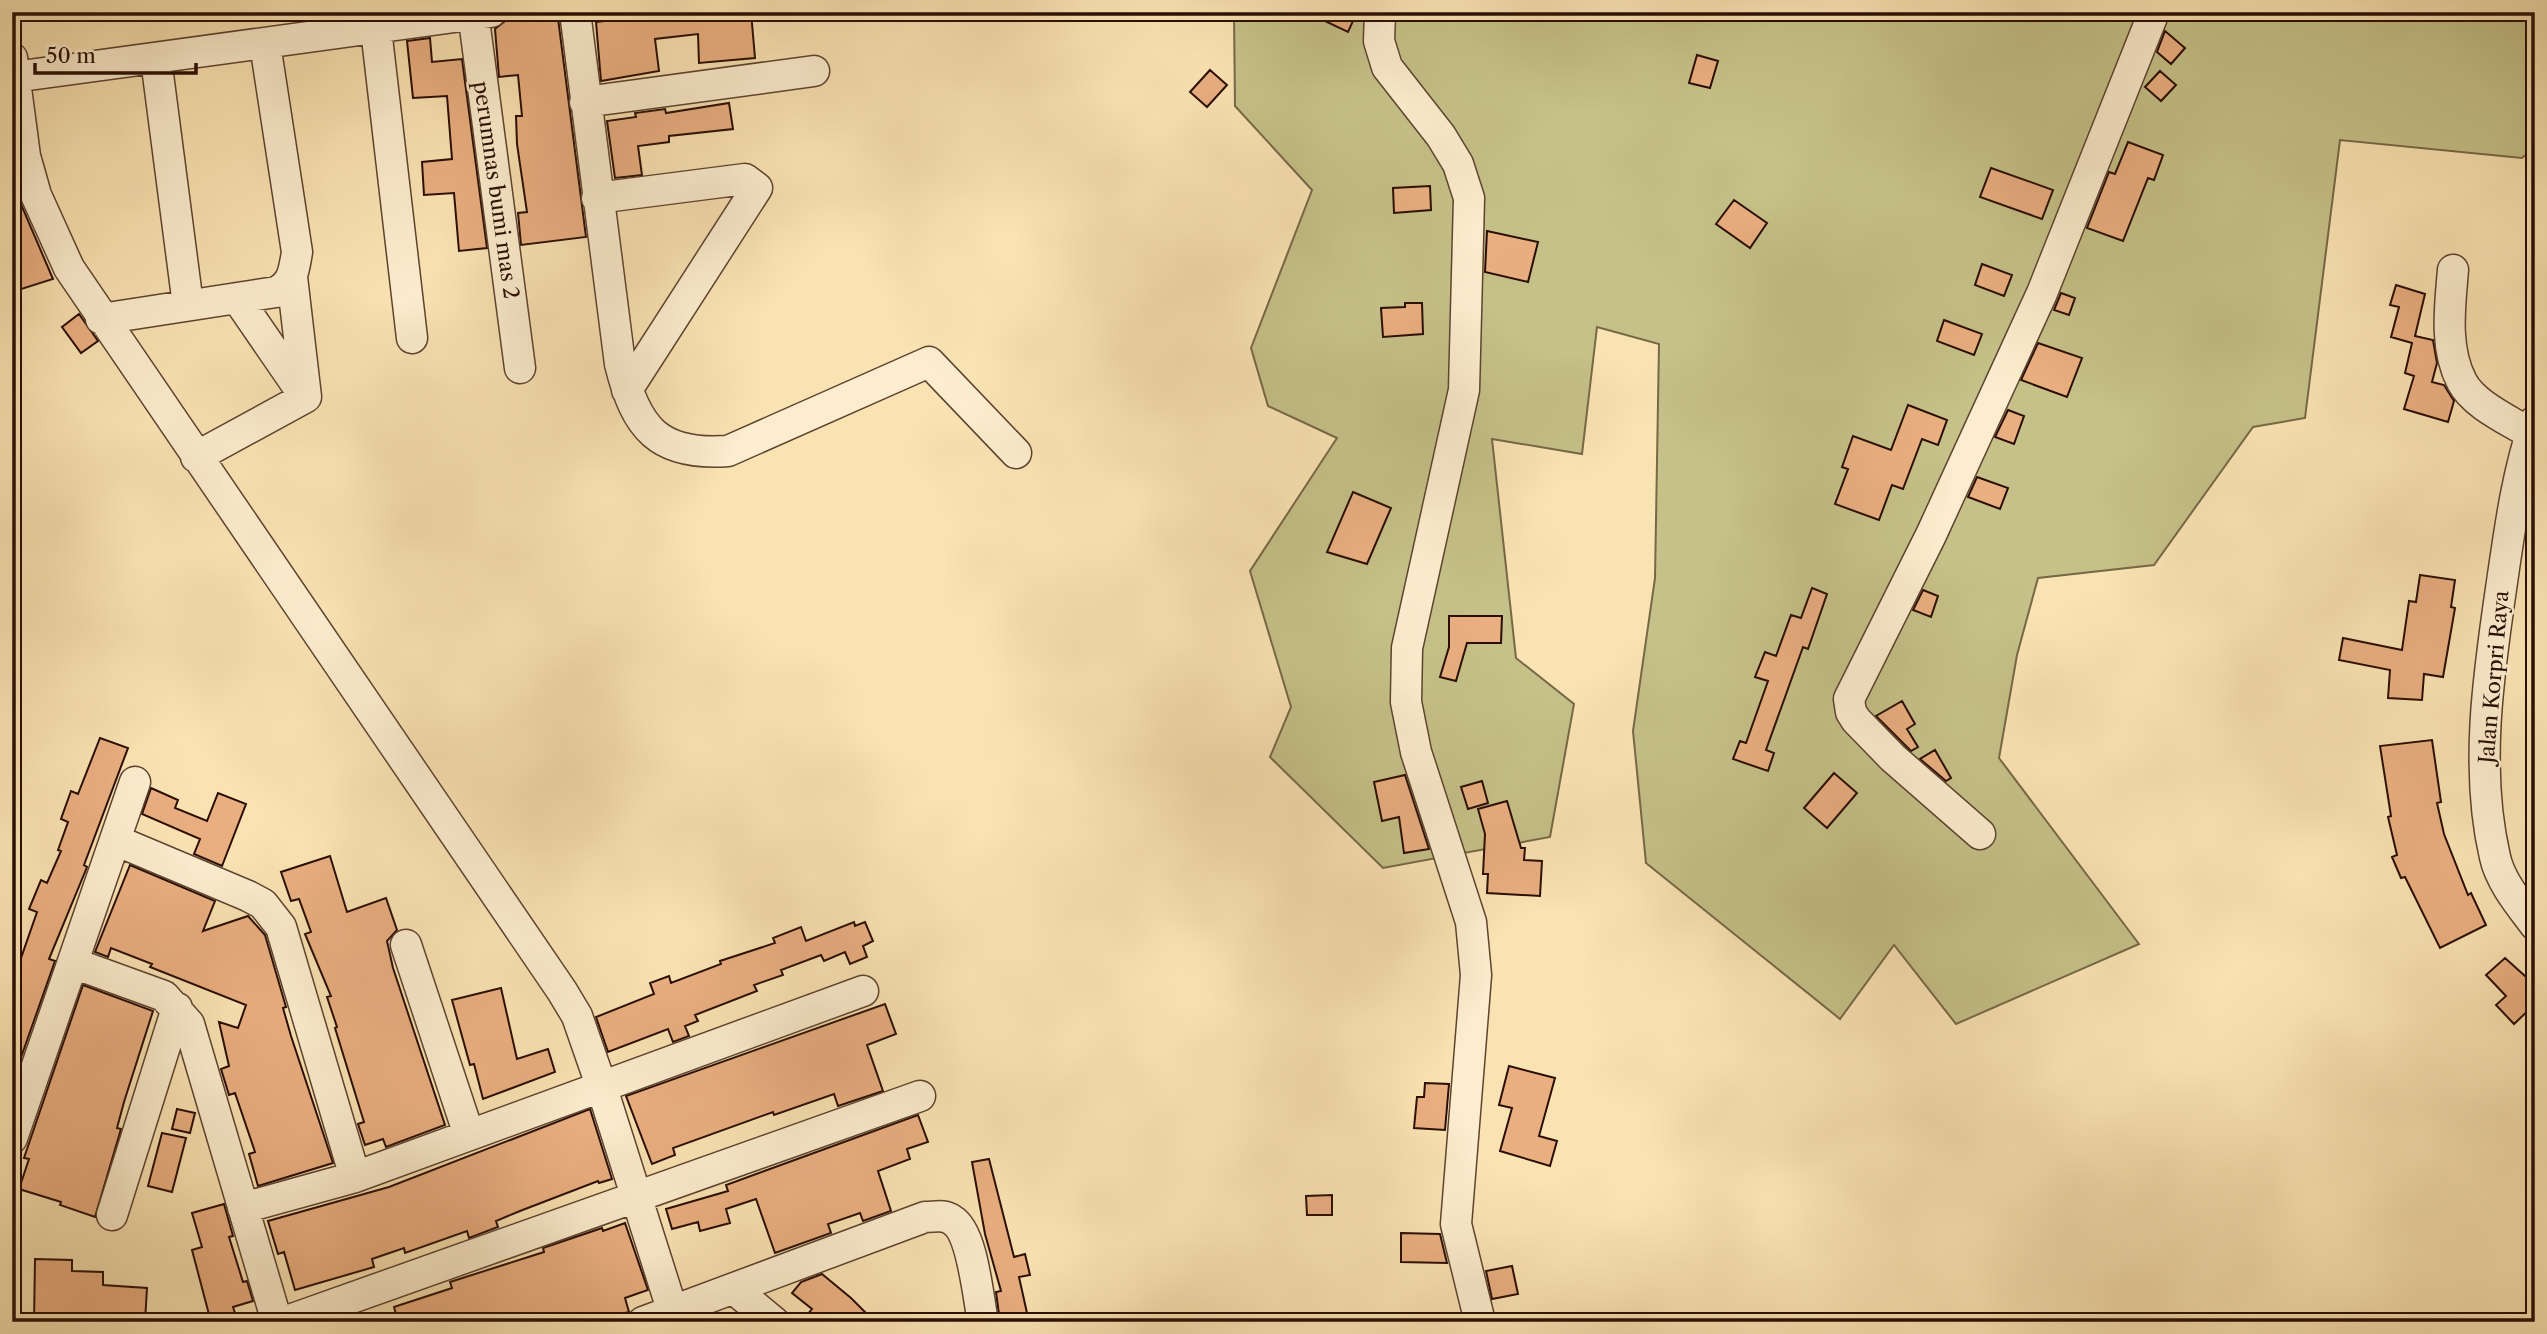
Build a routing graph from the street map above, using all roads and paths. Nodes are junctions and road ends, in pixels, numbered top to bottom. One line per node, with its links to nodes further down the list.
1 (575, 12): 10 (street)
2 (1380, 12): 48 (street)
3 (2154, 12): 26 (street)
4 (479, 13): 5 (street); 18 (street, perumnas bumi mas 2)
5 (375, 21): 6 (street); 17 (street)
6 (265, 44): 7 (street); 13 (street)
7 (156, 59): 8 (street); 15 (street)
8 (13, 68): 16 (street)
9 (814, 71): 10 (street)
10 (586, 102): 11 (street)
11 (597, 198): 19 (street); 19 (street)
12 (2453, 270): 21 (street)
13 (292, 277): 14 (street); 20 (street)
14 (237, 298): 15 (street); 20 (street)
15 (188, 305): 16 (street)
16 (101, 319): 23 (street)
17 (412, 338)
18 (520, 368)
19 (627, 390): 22 (street)
20 (306, 397): 23 (street)
21 (2533, 427): 24 (street, Jalan Korpri Raya)
22 (1016, 453)
23 (196, 457): 33 (street)
24 (2526, 474): 28 (street, Jalan Korpri Raya)
25 (135, 782): 27 (street)
26 (1980, 834)
27 (115, 840): 30 (street); 37 (street)
28 (2535, 925)
29 (406, 945): 35 (street)
30 (73, 963): 32 (street); 36 (street)
31 (863, 991): 33 (street)
32 (177, 1008): 39 (street); 40 (street)
33 (601, 1085): 35 (street); 38 (street)
34 (920, 1096): 38 (street)
35 (469, 1135): 37 (street)
36 (12, 1138)
37 (355, 1177): 39 (street)
38 (637, 1196): 42 (street); 44 (street)
39 (243, 1208): 43 (street)
40 (112, 1215)
41 (735, 1290): 42 (street); 46 (street); 47 (street)
42 (674, 1317): 45 (street)
43 (277, 1322)
44 (284, 1322)
45 (643, 1322)
46 (774, 1322)
47 (983, 1322)
48 (1480, 1322)

